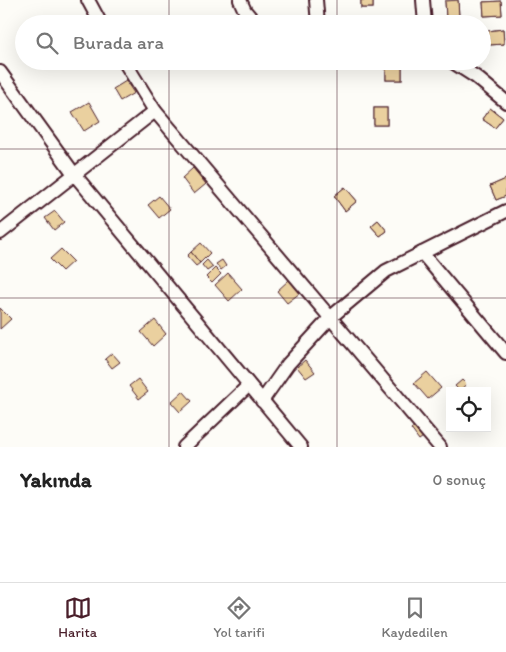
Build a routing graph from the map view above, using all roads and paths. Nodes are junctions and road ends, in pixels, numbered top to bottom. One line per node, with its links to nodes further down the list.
1 (88, 0): 5 (street)
2 (240, 0): 6 (street)
3 (316, 0): 7 (street)
4 (423, 0): 8 (street)
5 (96, 15)
6 (248, 15)
7 (317, 15)
8 (424, 15)
9 (130, 70): 13 (street)
10 (465, 70): 12 (street)
11 (0, 72): 14 (street)
12 (506, 102)
13 (155, 111): 14 (street); 18 (street)
14 (74, 174): 16 (street); 20 (street)
15 (506, 211): 17 (street)
16 (0, 233)
17 (422, 253): 18 (street); 19 (street)
18 (331, 316): 21 (street); 24 (street)
19 (506, 353)
20 (249, 385): 21 (street); 22 (street)
21 (262, 401): 23 (street)
22 (184, 447)
23 (301, 447)
24 (440, 447)

